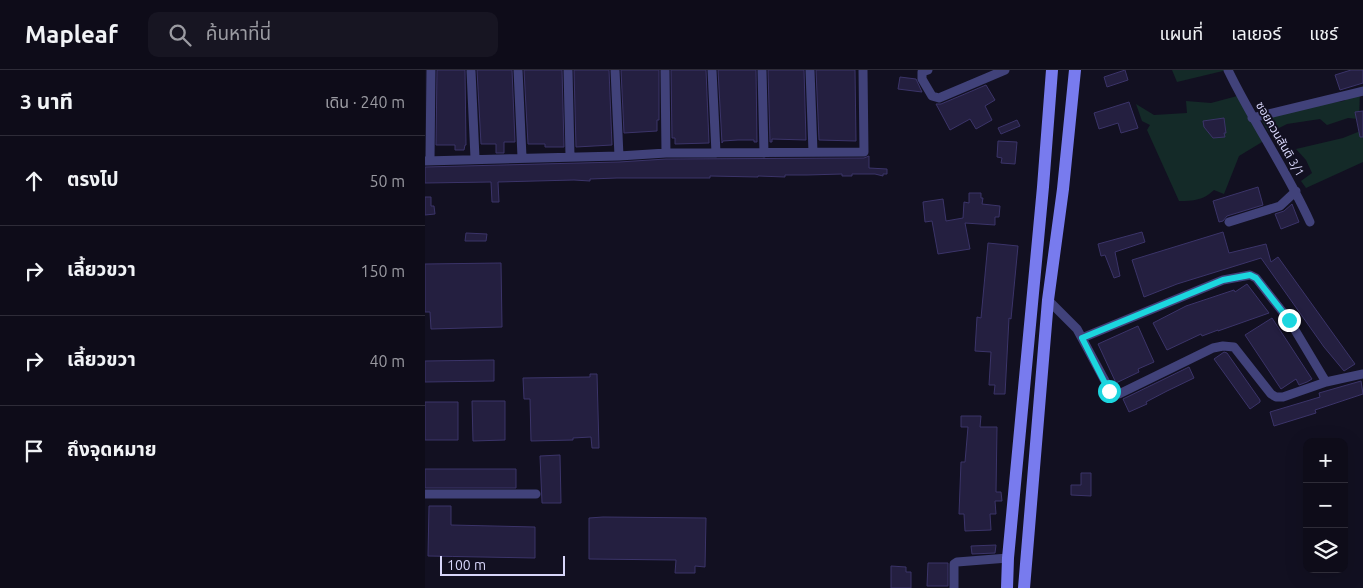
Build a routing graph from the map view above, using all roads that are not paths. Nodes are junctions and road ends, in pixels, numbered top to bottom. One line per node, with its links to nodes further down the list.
1 (431, 70): 26 (street)
2 (518, 70): 24 (street)
3 (568, 70): 22 (street)
4 (615, 70): 23 (street)
5 (665, 70): 20 (street)
6 (713, 70): 21 (street)
7 (762, 70): 18 (street)
8 (810, 70): 19 (street)
9 (863, 70): 19 (street)
10 (928, 70): 11 (street)
11 (1005, 70)
12 (1052, 70): 27 (main road)
13 (1075, 70): 28 (main road)
14 (1228, 70): 17 (street, ซอยควนสันติ 3/1)
15 (471, 71): 25 (street)
16 (1363, 91): 17 (street)
17 (1252, 118): 29 (street, ซอยควนสันติ 3/1)
18 (764, 152): 19 (street); 21 (street)
19 (813, 152)
20 (666, 153): 21 (street); 23 (street)
21 (716, 153)
22 (570, 156): 23 (street); 24 (street)
23 (619, 156)
24 (522, 157): 25 (street)
25 (475, 158): 26 (street)
26 (427, 161)
27 (1043, 187): 28 (main road); 38 (main road)
28 (1063, 188): 32 (main road)
29 (1296, 191): 30 (street); 31 (street, ซอยควนสันติ 3/1)
30 (1229, 222)
31 (1310, 222)
32 (1047, 300): 33 (street); 41 (main road)
33 (1082, 338): 35 (street); 35 (street)
34 (1363, 374): 35 (street)
35 (1326, 382)
36 (425, 494): 37 (street)
37 (536, 494)
38 (1007, 558): 39 (street); 40 (main road)
39 (954, 588)
40 (1007, 588)
41 (1024, 588)

